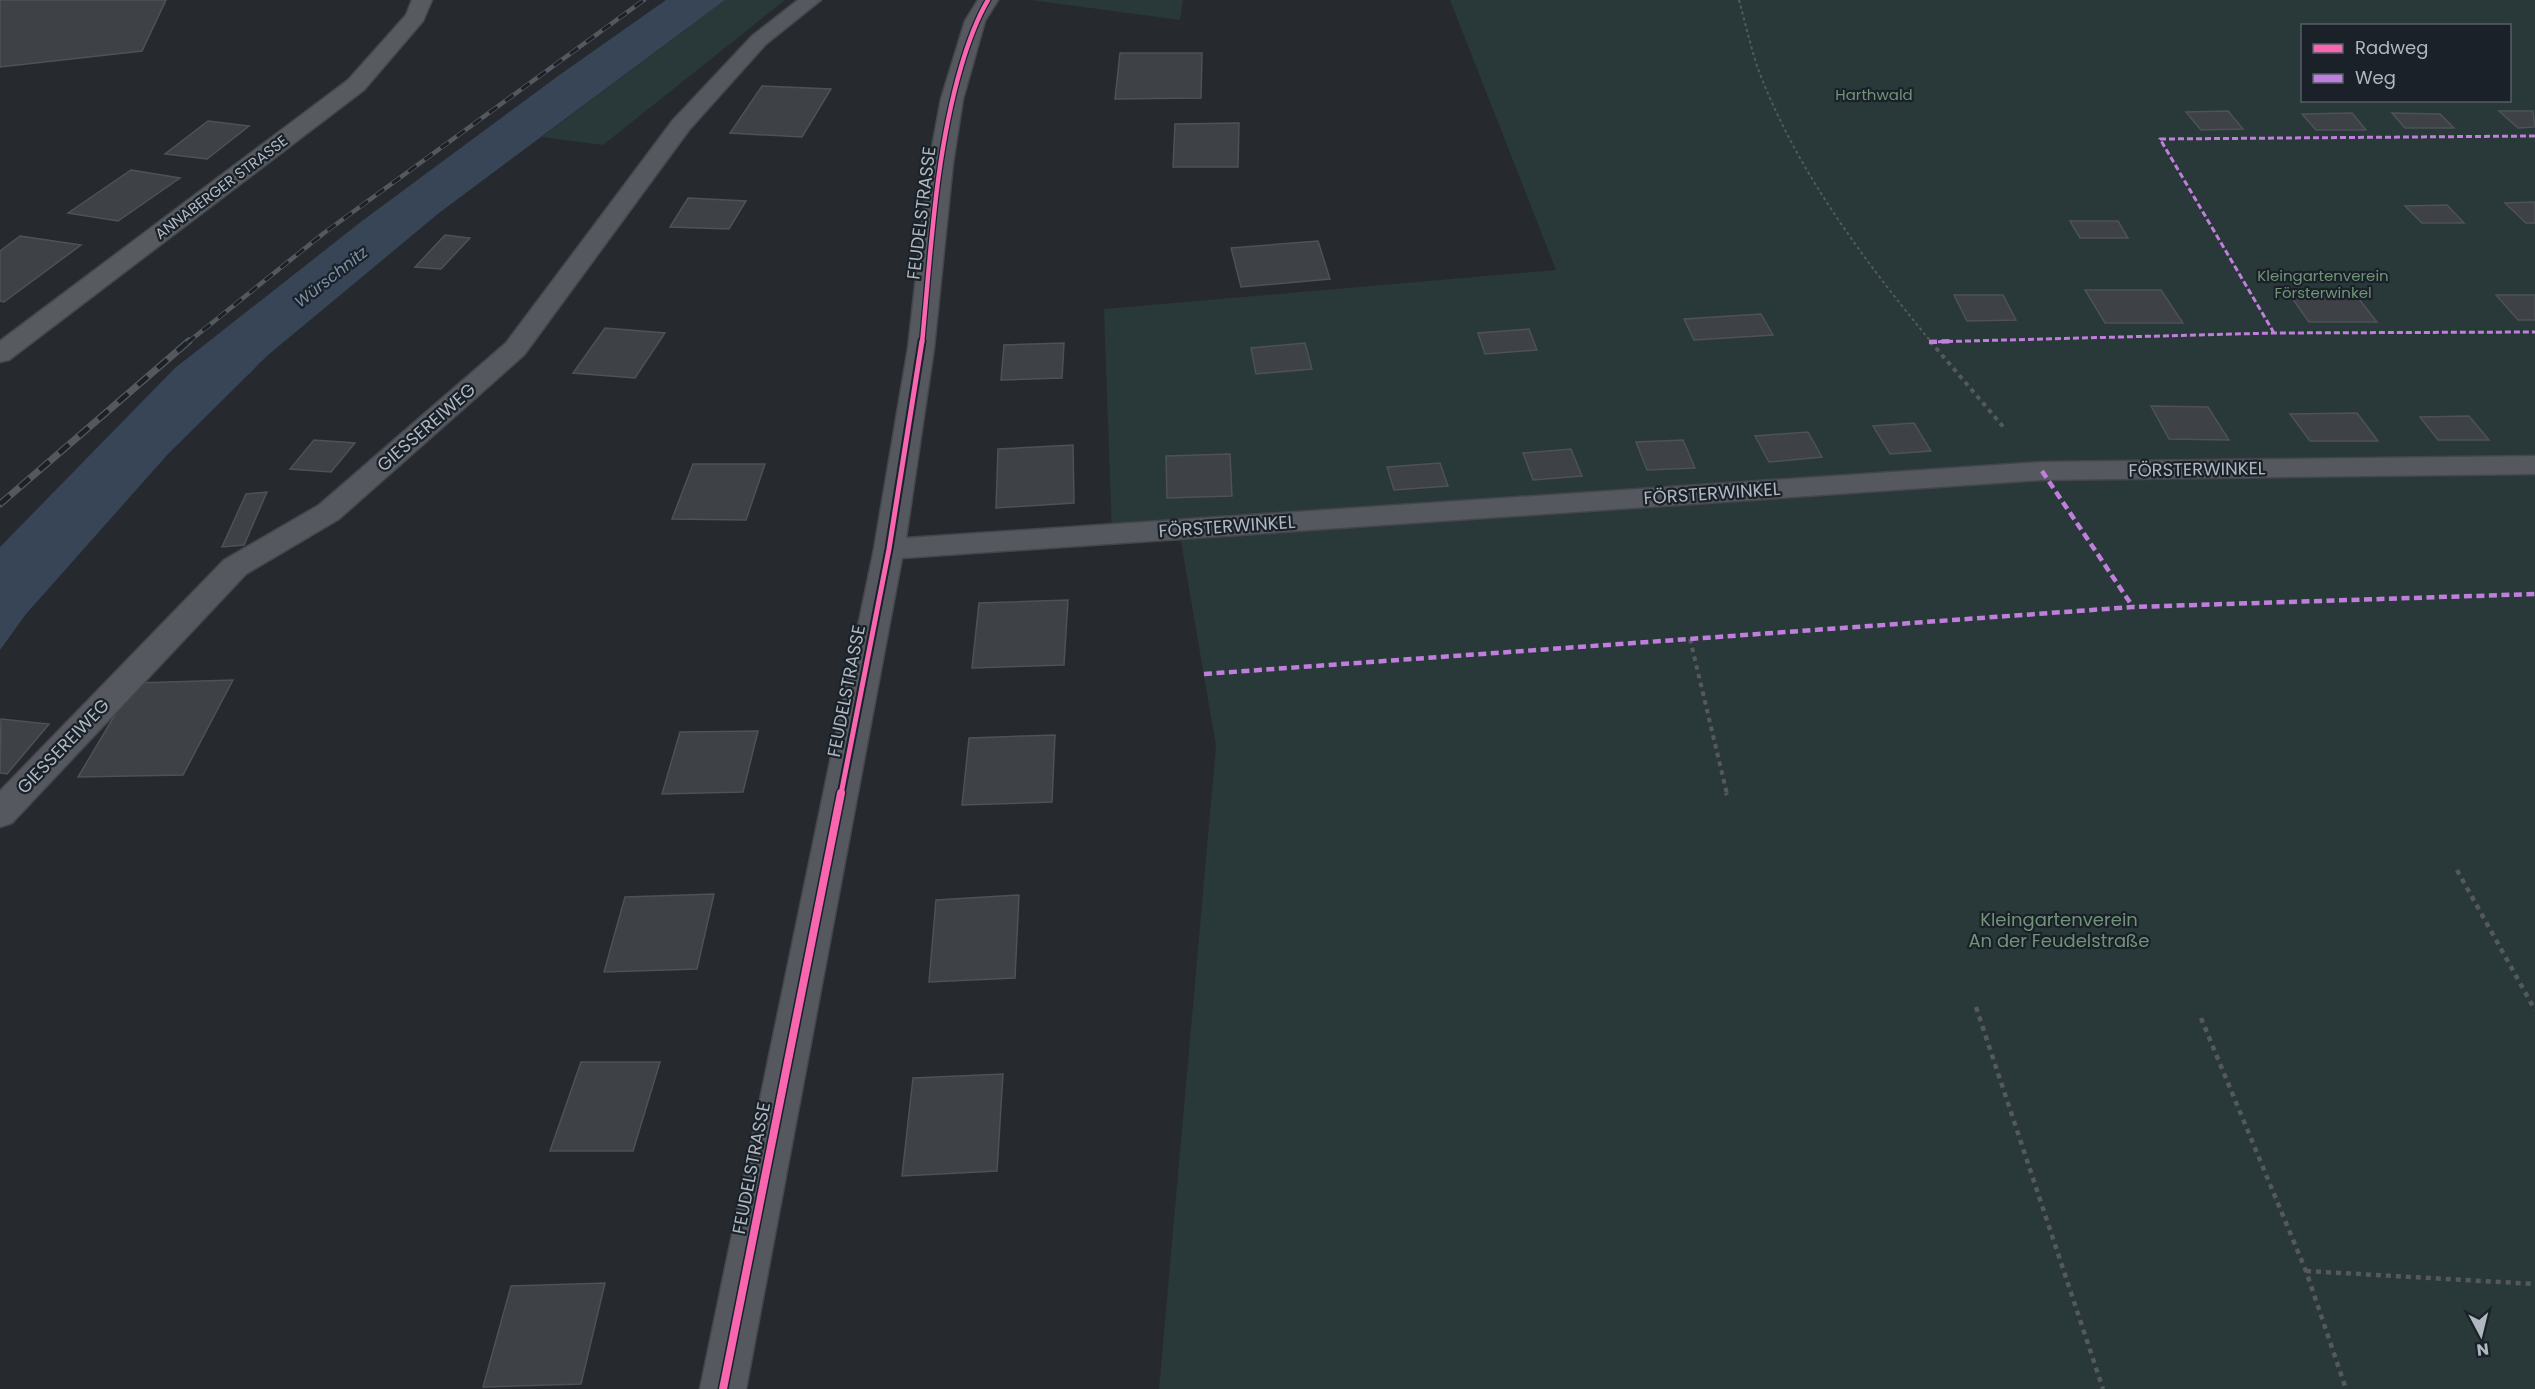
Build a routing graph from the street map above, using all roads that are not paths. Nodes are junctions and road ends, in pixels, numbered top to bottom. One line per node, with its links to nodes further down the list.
1 (422, 0): 4 (main road, ANNABERGER STRASSE)
2 (811, 0): 7 (street, GIESSEREIWEG)
3 (988, 0): 6 (street, FEUDELSTRASSE)
4 (0, 354)
5 (2535, 465): 6 (street, FÖRSTERWINKEL)
6 (890, 549): 8 (street, FEUDELSTRASSE)
7 (0, 813)
8 (723, 1389)

